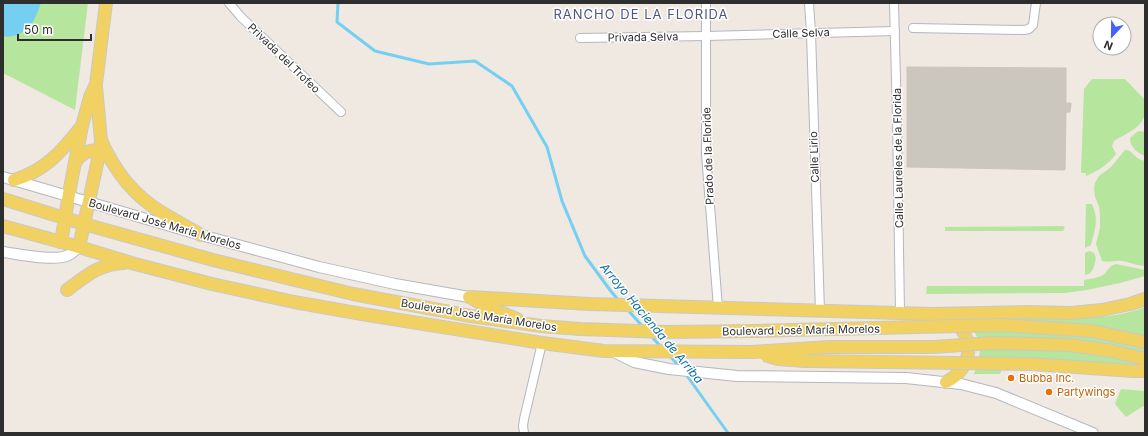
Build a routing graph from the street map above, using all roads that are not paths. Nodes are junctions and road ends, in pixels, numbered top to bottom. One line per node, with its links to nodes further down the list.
1 (106, 3): 12 (main road)
2 (229, 3): 13 (street, Privada del Trofeo)
3 (706, 3): 10 (street, Prado de la Floride)
4 (809, 3): 9 (street, Calle Lirio)
5 (894, 3): 8 (street, Calle Laureles de la Florida)
6 (1036, 3): 7 (street)
7 (913, 28)
8 (895, 31): 9 (street, Calle Selva); 34 (street, Calle Laureles de la Florida)
9 (811, 33): 10 (street, Calle Selva); 33 (street, Calle Lirio)
10 (706, 36): 11 (street, Privada Selva); 32 (street, Prado de la Floride)
11 (580, 38)
12 (96, 84): 14 (main road); 15 (main road)
13 (341, 112)
14 (82, 126): 16 (main road); 17 (main road)
15 (100, 145): 16 (main road); 20 (main road); 24 (main road)
16 (75, 163): 18 (main road)
17 (9, 178): 18 (street, Boulevard José María Morelos)
18 (68, 196): 20 (street, Boulevard José María Morelos); 21 (main road)
19 (3, 199): 21 (main road)
20 (89, 202): 22 (main road); 24 (street, Boulevard José María Morelos)
21 (64, 218): 22 (main road, Boulevard José María Morelos); 25 (main road)
22 (84, 224): 26 (main road); 36 (main road, Boulevard José María Morelos)
23 (3, 226): 25 (main road)
24 (201, 235): 30 (street, Boulevard José María Morelos)
25 (60, 242): 26 (main road, Boulevard José María Morelos)
26 (79, 247): 27 (street); 28 (main road, Boulevard José María Morelos)
27 (3, 252)
28 (135, 264): 29 (main road); 38 (main road, Boulevard José María Morelos)
29 (67, 290)
30 (469, 297): 32 (main road); 36 (main road)
31 (1145, 299): 35 (main road)
32 (718, 308): 33 (main road)
33 (820, 311): 34 (main road)
34 (900, 313): 35 (main road)
35 (932, 314): 43 (main road)
36 (528, 324): 37 (main road, Boulevard José María Morelos, bridge)
37 (1145, 342)
38 (542, 343): 39 (main road, Boulevard José María Morelos); 44 (street)
39 (610, 350): 40 (main road, Boulevard José María Morelos); 43 (street, Boulevard José María Morelos)
40 (752, 352): 41 (main road, Boulevard José María Morelos, bridge); 42 (main road, bridge)
41 (1145, 359)
42 (1145, 371)
43 (946, 382): 45 (street, Boulevard José María Morelos)
44 (524, 433)
45 (1093, 433)

